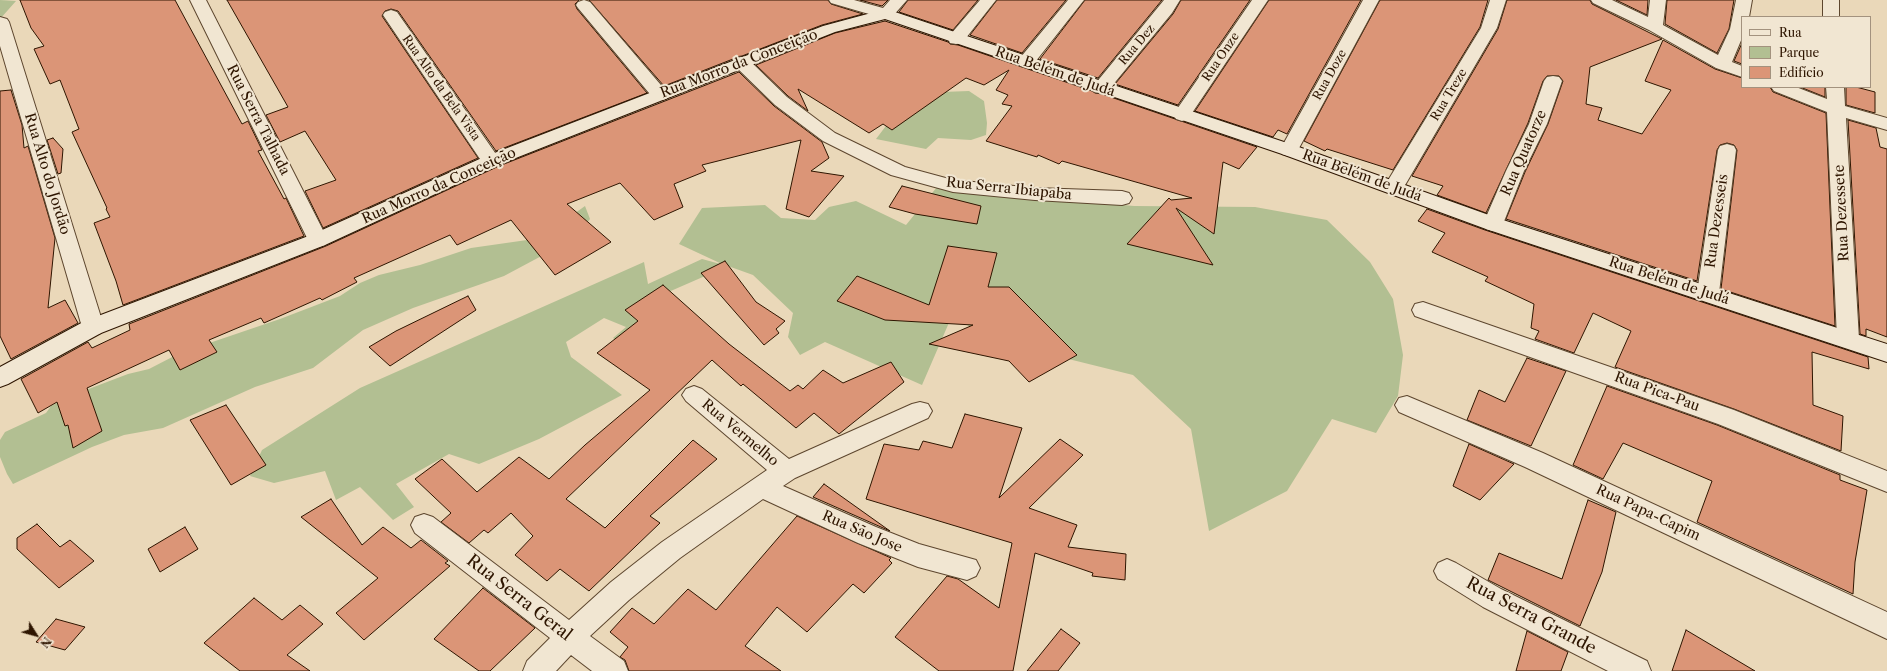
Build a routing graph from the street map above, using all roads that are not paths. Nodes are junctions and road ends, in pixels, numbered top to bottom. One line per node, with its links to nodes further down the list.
1 (198, 0): 39 (street, Rua Serra Talhada)
2 (837, 0): 15 (street, Rua Belém de Judá)
3 (899, 0): 15 (street)
4 (988, 0): 20 (street)
5 (1076, 0): 22 (street)
6 (1172, 0): 26 (street, Rua Dez)
7 (1260, 0): 31 (street, Rua Onze)
8 (1371, 0): 33 (street, Rua Doze)
9 (1498, 0): 36 (street, Rua Treze)
10 (1599, 0): 19 (street)
11 (1658, 0): 19 (street)
12 (1744, 0): 23 (street)
13 (1830, 0): 17 (street)
14 (584, 5): 29 (street)
15 (886, 14): 20 (street, Rua Belém de Judá); 21 (street, Rua Morro da Conceição)
16 (391, 15): 35 (street, Rua Alto da Bela Vista)
17 (1831, 16)
18 (1, 22): 42 (street, Rua Alto do Jordão)
19 (1655, 27): 23 (street)
20 (956, 38): 22 (street, Rua Belém de Judá)
21 (741, 62): 29 (street, Rua Morro da Conceição); 37 (street, Rua Serra Ibiapaba)
22 (1026, 62): 26 (street, Rua Belém de Judá)
23 (1722, 64): 24 (street)
24 (1741, 72)
25 (1552, 81): 38 (street, Rua Quatorze)
26 (1100, 88): 31 (street, Rua Belém de Judá)
27 (1783, 88): 30 (street)
28 (1835, 88): 30 (street, Rua Dezessete)
29 (660, 95): 35 (street, Rua Morro da Conceição)
30 (1836, 109): 32 (street); 43 (street, Rua Dezessete)
31 (1182, 115): 33 (street, Rua Belém de Judá)
32 (1887, 124)
33 (1289, 150): 36 (street, Rua Belém de Judá)
34 (1727, 150): 40 (street, Rua Dezesseis)
35 (491, 161): 39 (street, Rua Morro da Conceição)
36 (1394, 187): 38 (street, Rua Belém de Judá)
37 (1122, 198)
38 (1493, 224): 40 (street, Rua Belém de Judá)
39 (318, 240): 42 (street, Rua Morro da Conceição)
40 (1708, 293): 43 (street, Rua Belém de Judá)
41 (1423, 310): 50 (street, Rua Pica-Pau)
42 (93, 327): 45 (street, Rua Morro da Conceição)
43 (1848, 339): 44 (street, Rua Belém de Judá)
44 (1887, 353)
45 (0, 378)
46 (694, 395): 49 (street, Rua Vermelho)
47 (1407, 405): 55 (street, Rua Papa-Capim)
48 (920, 411): 49 (street)
49 (786, 471): 51 (street)
50 (1887, 482)
51 (761, 487): 53 (street, Rua São Jose); 56 (street)
52 (424, 525): 56 (street, Rua Serra Geral)
53 (967, 568)
54 (1447, 571): 59 (street, Rua Serra Grande)
55 (1887, 626)
56 (570, 637): 57 (street); 58 (street, Rua Serra Geral)
57 (537, 671)
58 (614, 671)
59 (1637, 671)

